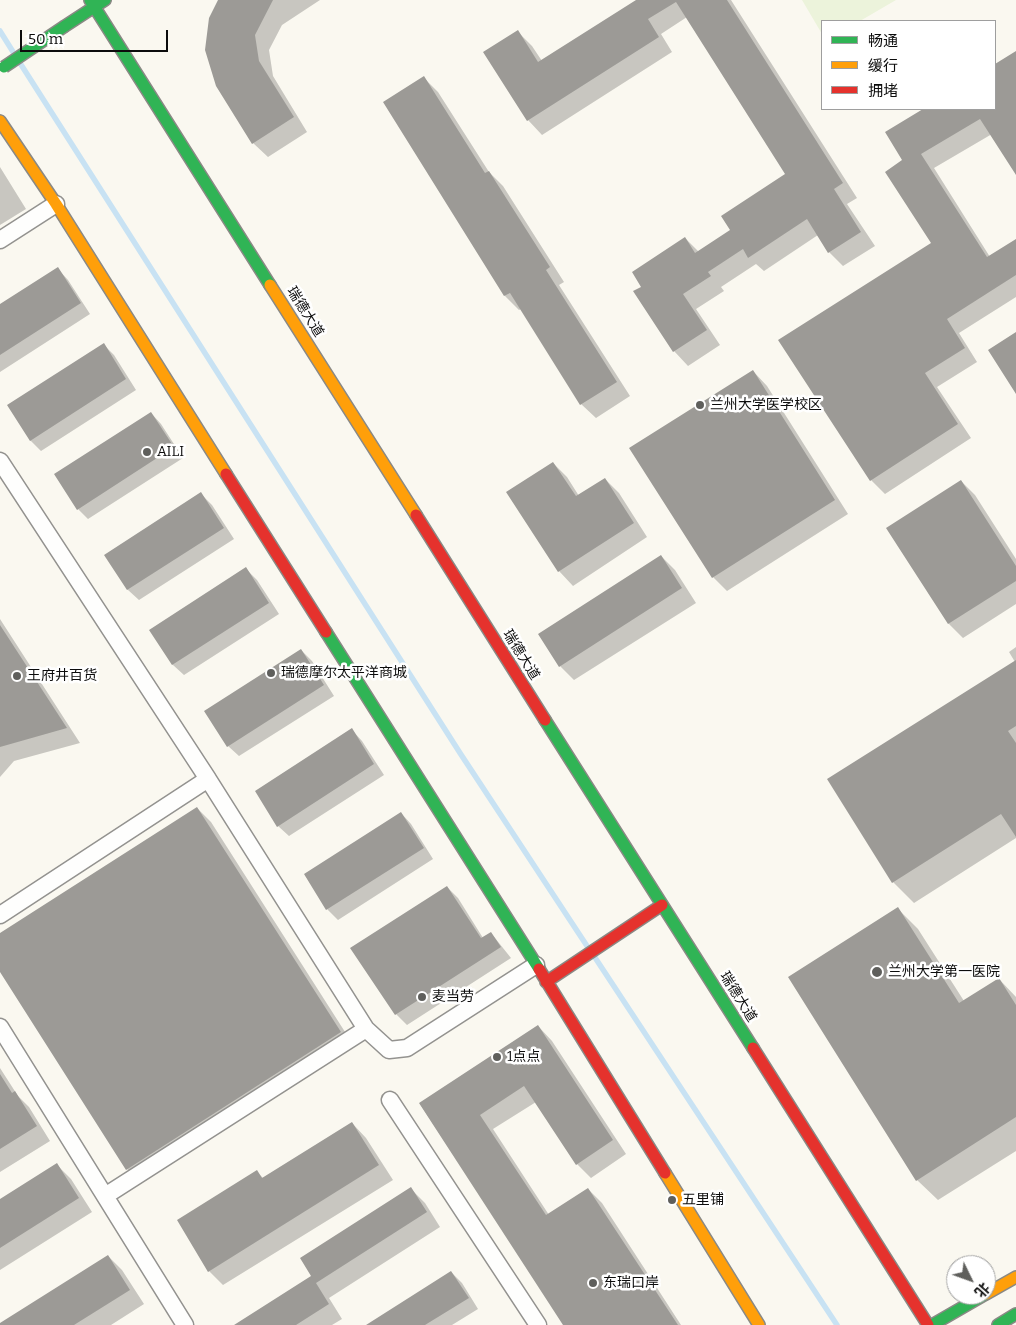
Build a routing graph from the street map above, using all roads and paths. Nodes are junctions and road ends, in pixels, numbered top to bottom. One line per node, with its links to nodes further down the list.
1 (105, 0): 2 (street)
2 (92, 3): 3 (street, bridge); 9 (street, 瑞德大道)
3 (2, 67)
4 (0, 121): 5 (street)
5 (56, 204): 6 (street); 11 (street)
6 (0, 240)
7 (0, 461): 8 (street)
8 (208, 779): 10 (street); 14 (street)
9 (662, 905): 12 (street); 24 (street, 瑞德大道)
10 (0, 915)
11 (536, 965): 12 (street); 14 (street)
12 (546, 982): 23 (street)
13 (0, 1027): 16 (street)
14 (366, 1029): 16 (street)
15 (390, 1100): 22 (street)
16 (105, 1196): 21 (street)
17 (1016, 1277): 18 (street)
18 (996, 1288)
19 (965, 1305): 24 (street)
20 (1016, 1314): 25 (street)
21 (185, 1325)
22 (538, 1325)
23 (759, 1325)
24 (930, 1325)
25 (998, 1325)

